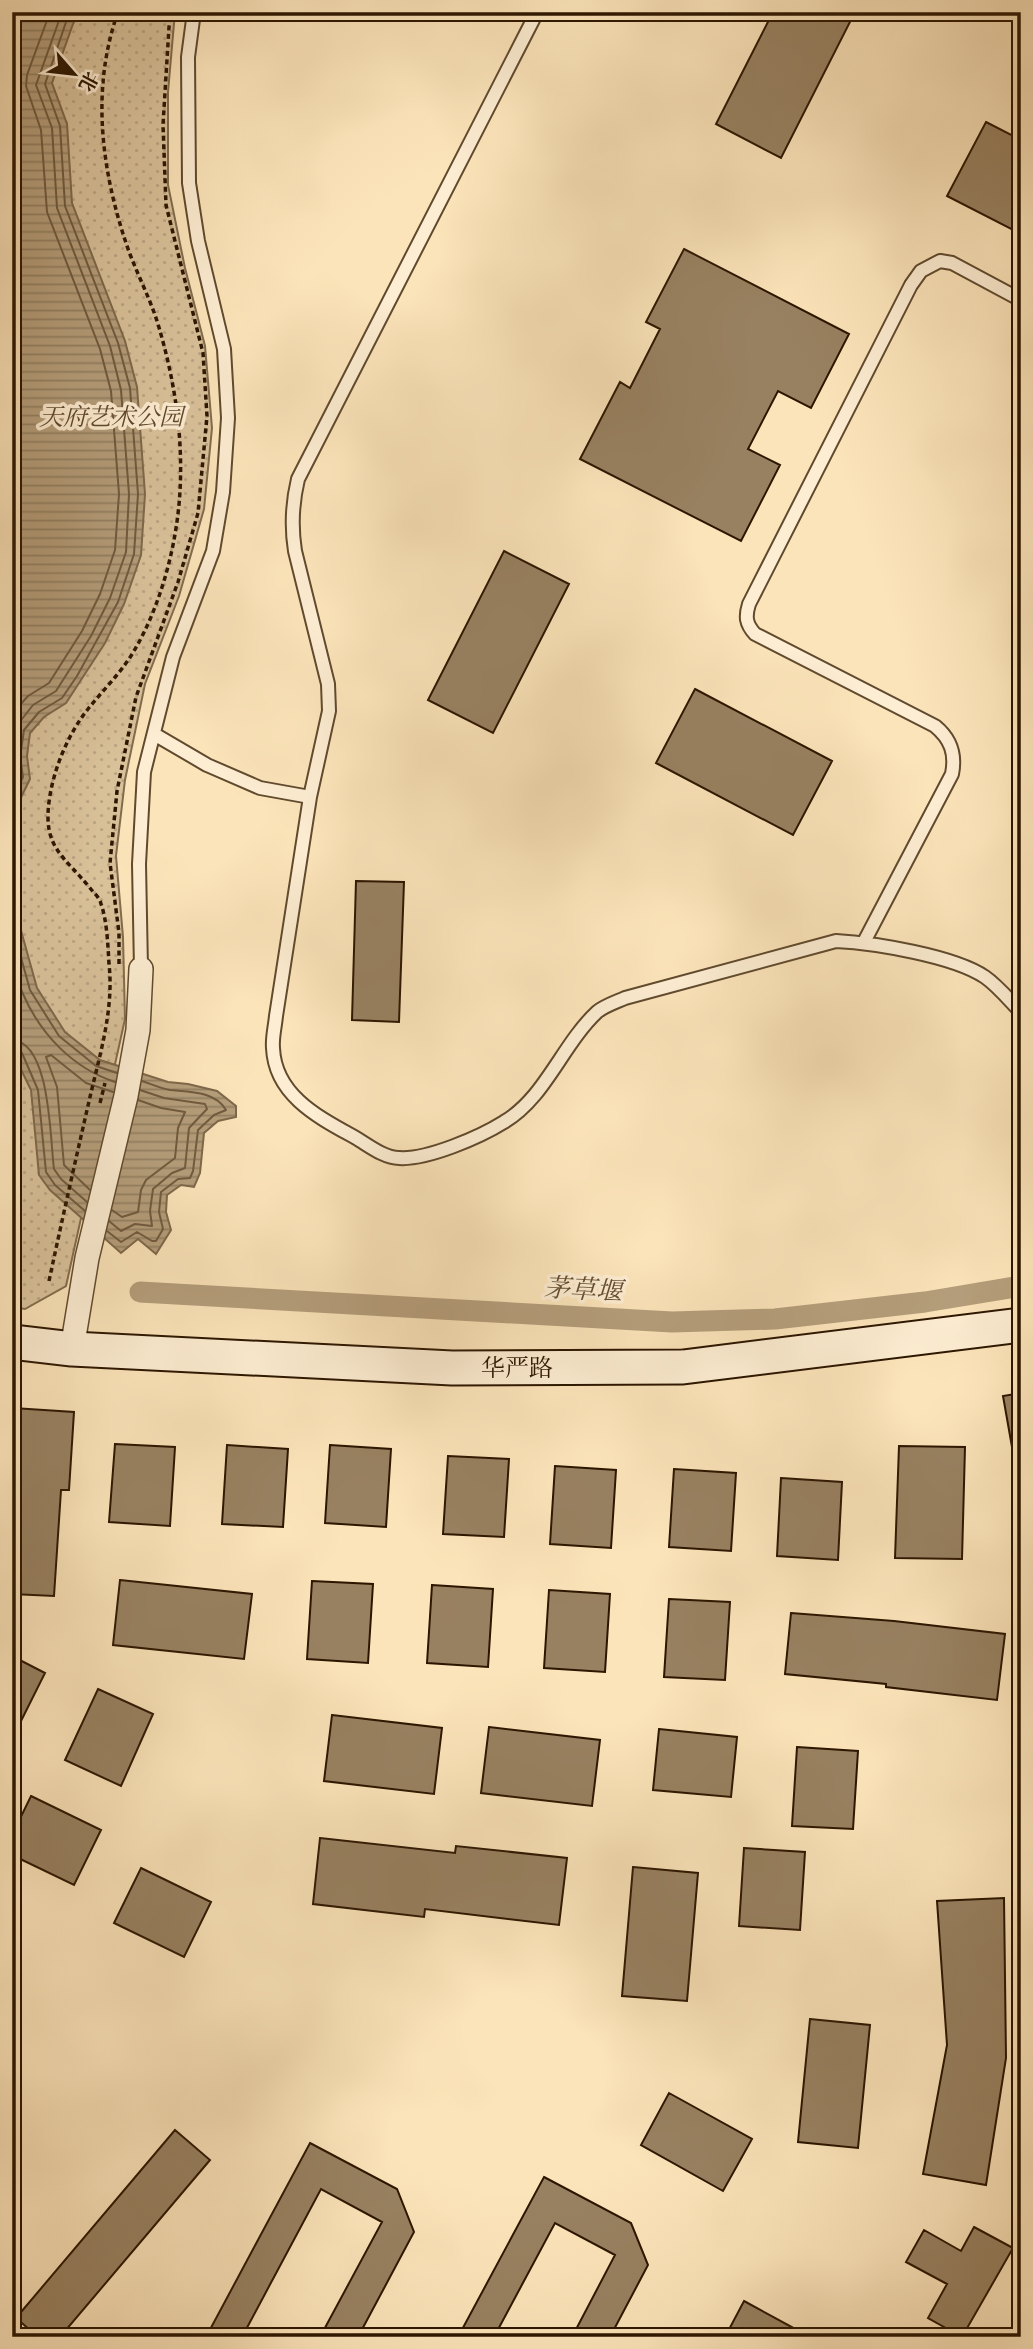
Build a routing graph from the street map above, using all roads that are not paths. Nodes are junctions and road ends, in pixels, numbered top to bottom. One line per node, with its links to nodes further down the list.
1 (194, 12): 4 (lane)
2 (537, 12): 5 (lane)
3 (1021, 300): 6 (lane)
4 (154, 734): 5 (lane); 7 (lane)
5 (310, 797): 6 (lane)
6 (864, 942): 8 (lane)
7 (130, 969): 11 (street)
8 (1021, 1012)
9 (1021, 1325): 11 (street, 华严路)
10 (12, 1342): 11 (street, 华严路)
11 (72, 1349)

